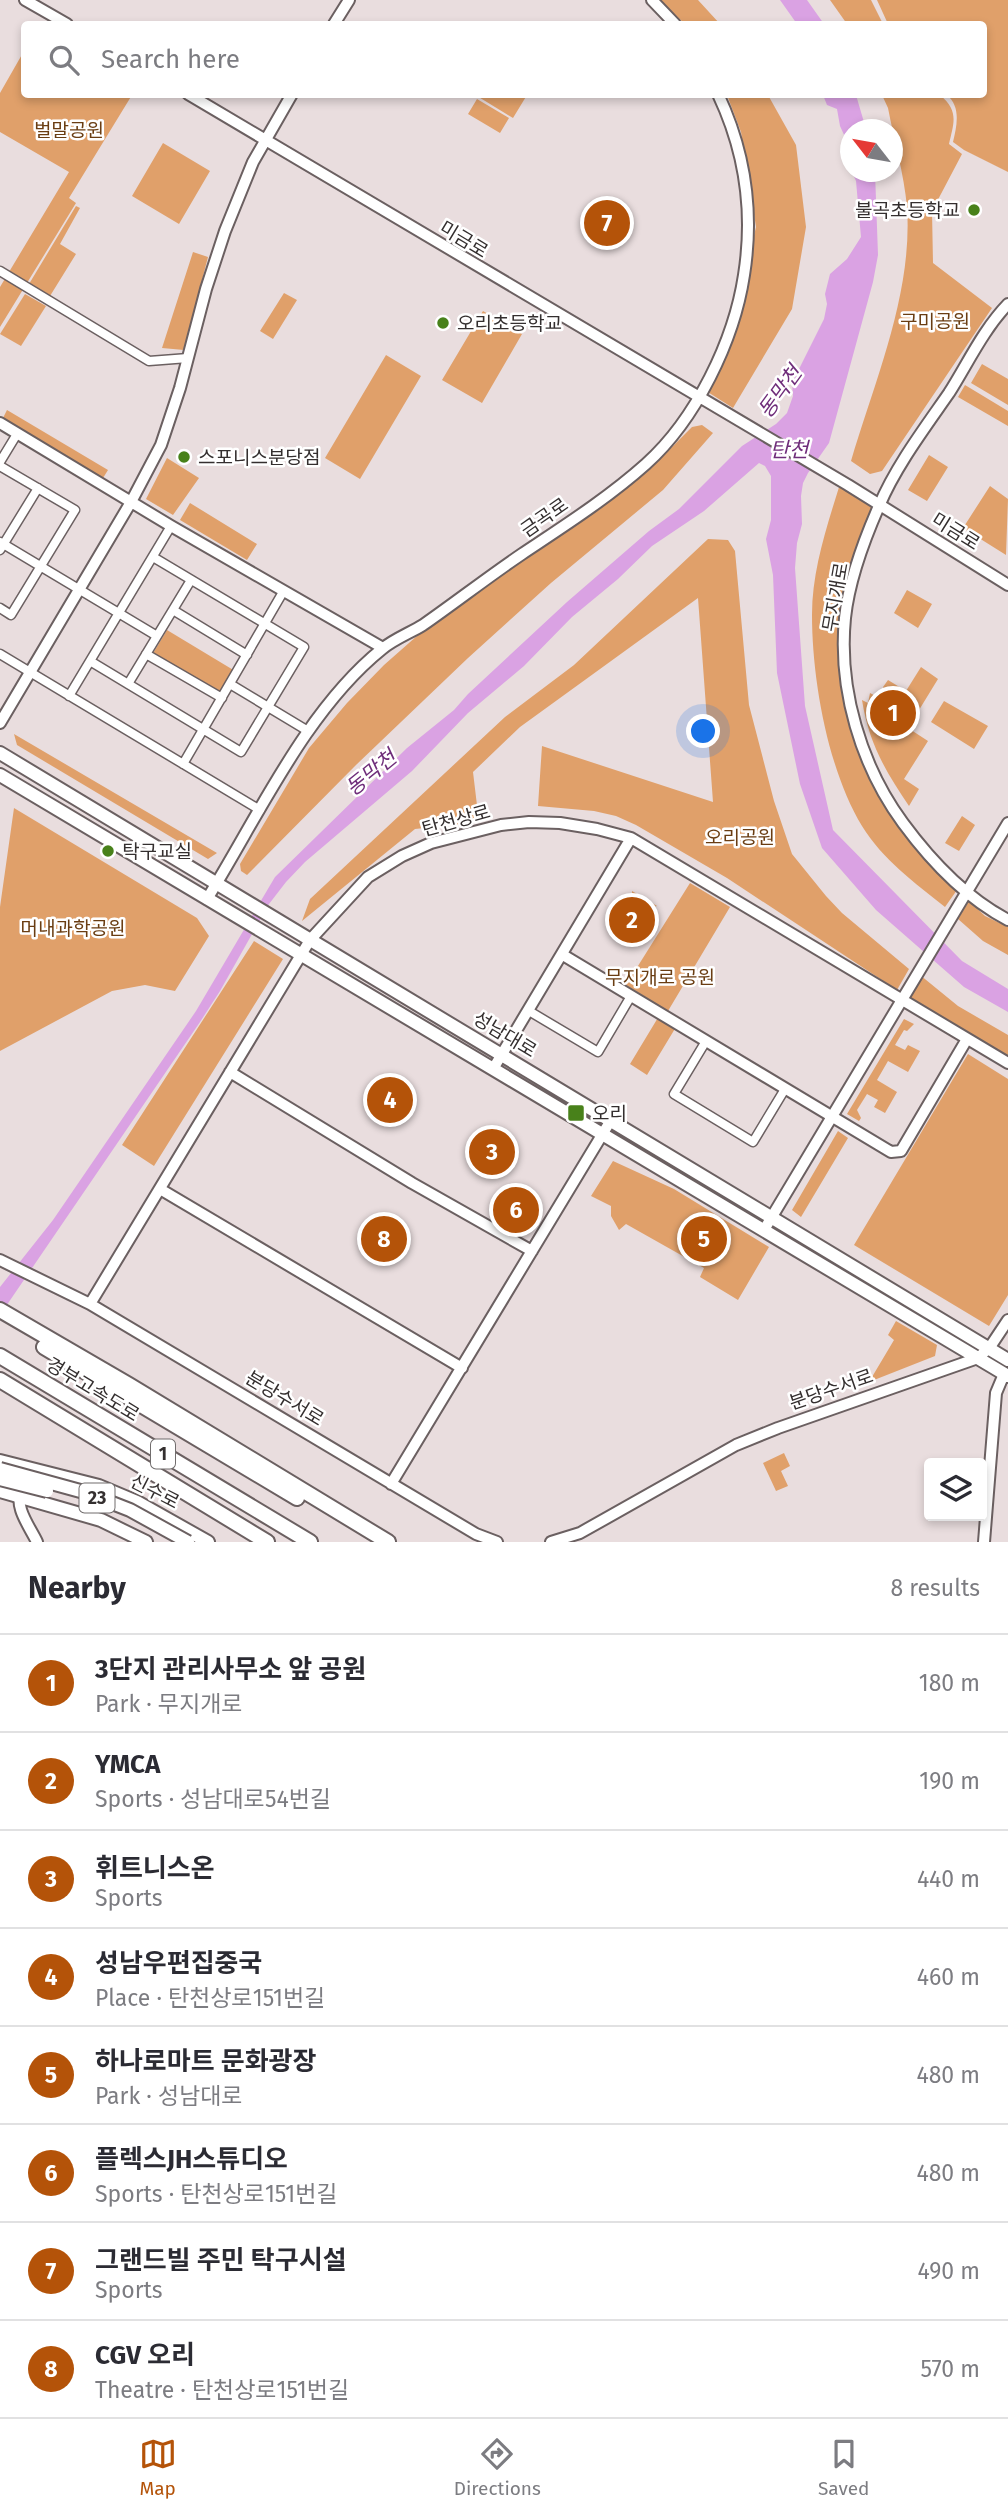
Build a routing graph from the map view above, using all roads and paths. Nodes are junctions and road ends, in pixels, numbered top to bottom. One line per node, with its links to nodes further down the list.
1 (25, 0): 4 (street)
2 (349, 0): 5 (street)
3 (652, 0): 6 (street)
4 (62, 21)
5 (336, 21)
6 (672, 21)
7 (195, 98): 10 (street, 미금로)
8 (290, 98): 10 (street)
9 (720, 98): 14 (street, 금곡로)
10 (265, 141): 13 (street); 14 (street, 미금로)
11 (0, 271): 13 (street)
12 (1008, 304): 20 (street, 무지개로)
13 (188, 358): 19 (street)
14 (698, 398): 20 (street, 미금로); 34 (street, 금곡로)
15 (0, 423): 16 (street)
16 (17, 434): 17 (street); 19 (street)
17 (0, 464): 18 (street)
18 (37, 488): 22 (street); 24 (street)
19 (131, 502): 21 (street); 27 (street)
20 (879, 504): 26 (street, 미금로); 55 (street, 무지개로)
21 (171, 526): 23 (street); 28 (street)
22 (1, 545): 24 (street)
23 (153, 557): 25 (street); 31 (street)
24 (41, 566): 27 (street); 29 (street)
25 (191, 580): 30 (street); 32 (street)
26 (1008, 585)
27 (80, 589): 31 (street); 39 (street)
28 (283, 592): 32 (street); 34 (street)
29 (0, 608)
30 (173, 610): 33 (street); 37 (street)
31 (118, 615): 33 (street); 38 (street)
32 (265, 624): 37 (street); 44 (street)
33 (157, 636): 36 (street)
34 (383, 648): 47 (street, 금곡로)
35 (0, 654): 39 (street)
36 (146, 654): 40 (street); 43 (street)
37 (247, 655): 41 (street)
38 (90, 661): 40 (street); 42 (street)
39 (30, 672): 42 (street); 45 (street)
40 (128, 684): 46 (street)
41 (229, 684): 43 (street); 44 (street)
42 (69, 696): 49 (street)
43 (222, 698): 46 (street)
44 (268, 707): 46 (street); 47 (street)
45 (0, 723)
46 (203, 729): 49 (street)
47 (308, 731): 51 (street, 금곡로)
48 (0, 753): 54 (main road, 성남대로)
49 (183, 764): 51 (street)
50 (0, 775): 56 (main road, 성남대로)
51 (260, 810): 54 (street, 금곡로)
52 (1008, 823): 55 (street)
53 (631, 838): 58 (street, 탄천상로); 60 (street); 62 (street, 탄천상로)
54 (217, 883): 56 (street, 금곡로); 58 (main road, 성남대로)
55 (967, 892): 57 (street, 무지개로); 62 (street)
56 (207, 899): 59 (main road, 성남대로)
57 (1008, 920)
58 (310, 940): 59 (street, 탄천상로); 66 (main road, 성남대로)
59 (301, 954): 68 (main road, 성남대로); 69 (street, 탄천상로)
60 (563, 955): 61 (street); 63 (street)
61 (631, 996): 63 (street); 65 (street)
62 (901, 1000): 64 (street, 탄천상로); 71 (street)
63 (529, 1011): 66 (street)
64 (967, 1039): 67 (street, 탄천상로); 71 (street)
65 (706, 1041): 70 (street); 70 (street)
66 (502, 1055): 68 (street); 72 (main road, 성남대로)
67 (1008, 1063)
68 (493, 1069): 73 (main road, 성남대로)
69 (230, 1072): 74 (street, 탄천상로); 77 (street)
70 (785, 1089): 71 (street)
71 (831, 1117): 75 (street)
72 (611, 1120): 73 (street); 75 (main road, 성남대로)
73 (603, 1134): 76 (main road, 성남대로); 77 (street)
74 (160, 1189): 79 (street, 탄천상로); 88 (street)
75 (773, 1217): 76 (street); 84 (main road, 성남대로)
76 (764, 1230): 86 (main road, 성남대로)
77 (532, 1251): 88 (street)
78 (0, 1260): 79 (street, 분당수서로)
79 (90, 1304): 95 (street, 분당수서로)
80 (0, 1310): 83 (highway)
81 (0, 1320): 83 (highway)
82 (1008, 1320): 84 (street)
83 (34, 1336): 108 (highway); 109 (highway)
84 (990, 1348): 86 (street); 87 (main road, 성남대로)
85 (0, 1356): 107 (highway, 경부고속도로 / 1)
86 (978, 1358): 89 (main road, 성남대로); 99 (street, 분당수서로)
87 (1008, 1360)
88 (462, 1368): 95 (street)
89 (1006, 1375): 113 (street)
90 (2, 1381): 98 (highway, 1)
91 (0, 1461): 93 (main road, 신수로)
92 (0, 1469): 103 (main road, 23, bridge)
93 (35, 1469): 97 (street); 104 (main road, 신수로)
94 (0, 1479): 102 (main road, 23, bridge)
95 (391, 1484): 110 (street, 분당수서로)
96 (0, 1491): 97 (main road)
97 (19, 1496): 100 (street); 101 (main road)
98 (226, 1518): 105 (highway); 106 (highway, 1)
99 (580, 1533): 111 (street, 분당수서로); 112 (street)
100 (37, 1542)
101 (146, 1542)
102 (174, 1542)
103 (188, 1542)
104 (208, 1542)
105 (251, 1542)
106 (267, 1542)
107 (310, 1542)
108 (370, 1542)
109 (388, 1542)
110 (494, 1542)
111 (551, 1542)
112 (571, 1542)
113 (985, 1542)

